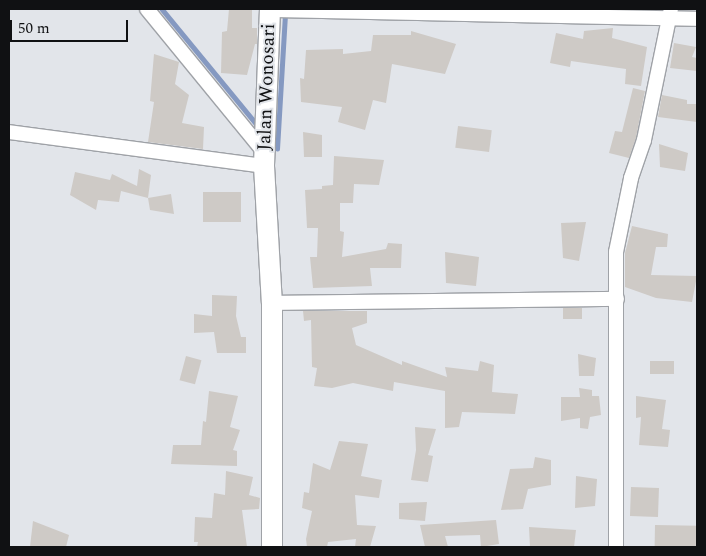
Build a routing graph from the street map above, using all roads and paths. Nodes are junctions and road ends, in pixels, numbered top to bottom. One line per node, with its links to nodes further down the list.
1 (147, 9): 6 (street)
2 (278, 10): 3 (street); 6 (street, Jalan Wonosari)
3 (671, 13): 4 (street); 7 (street)
4 (697, 19)
5 (9, 132): 6 (street)
6 (264, 147): 8 (street, Jalan Wonosari)
7 (617, 299): 8 (street); 10 (street)
8 (272, 303): 9 (street, Jalan Wonosari)
9 (272, 547)
10 (616, 547)

